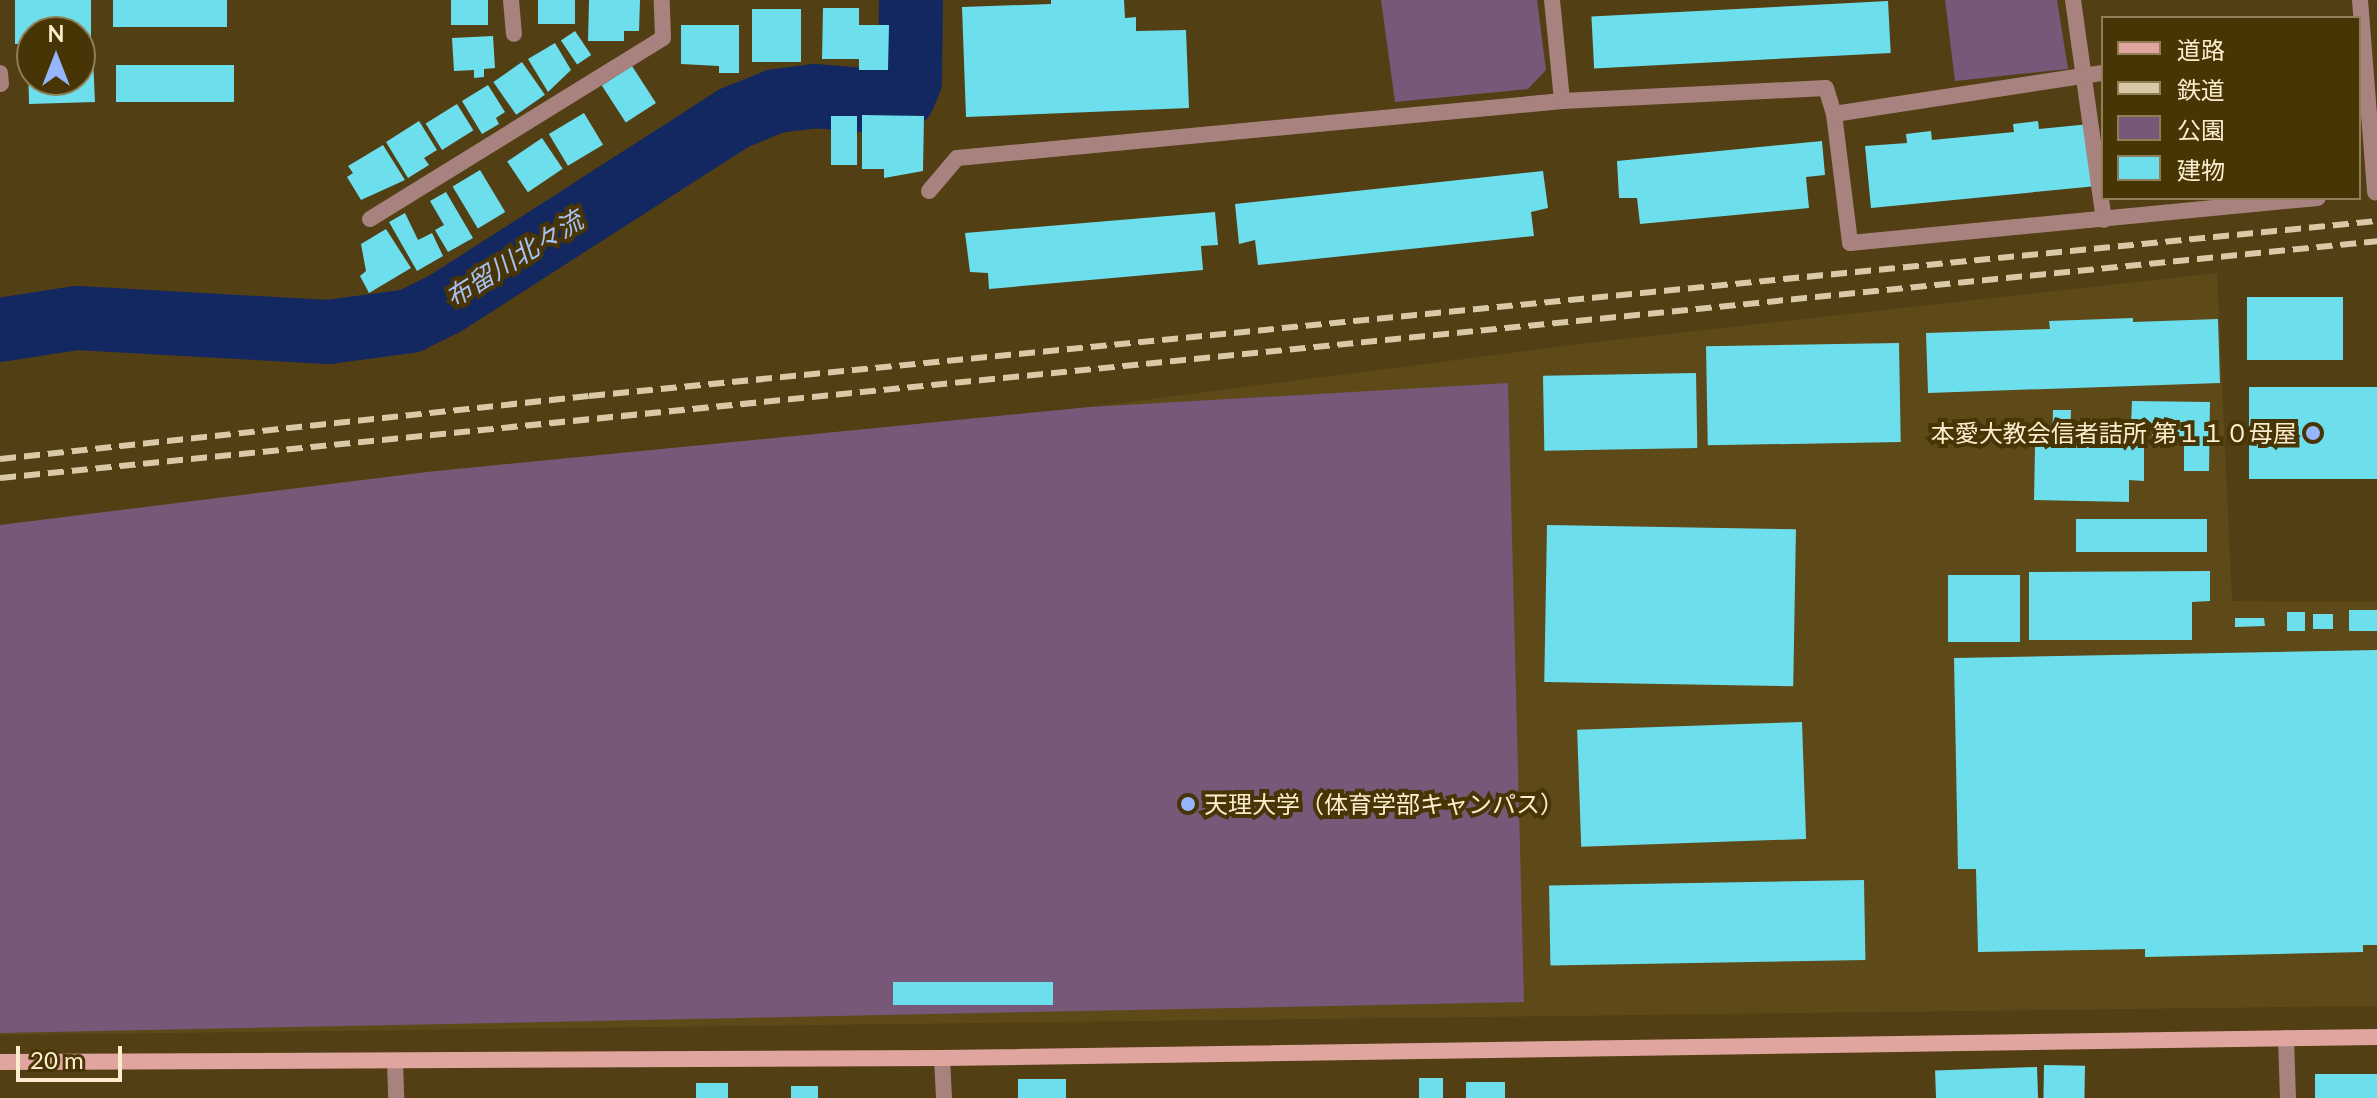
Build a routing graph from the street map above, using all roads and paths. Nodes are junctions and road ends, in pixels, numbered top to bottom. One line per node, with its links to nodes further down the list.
1 (511, 0): 6 (street)
2 (662, 0): 19 (street)
3 (1552, 0): 12 (street)
4 (2073, 0): 10 (street)
5 (2360, 0): 7 (street)
6 (514, 34)
7 (2367, 56): 15 (street)
8 (0, 73): 11 (street)
9 (2101, 73): 10 (street)
10 (2084, 77): 13 (street); 16 (street)
11 (1, 84)
12 (1562, 101): 13 (street); 14 (street)
13 (1834, 114): 20 (street)
14 (929, 191)
15 (2370, 192)
16 (2101, 199)
17 (2101, 200): 20 (street)
18 (2299, 200): 20 (street)
19 (370, 219)
20 (2104, 220)
21 (2377, 1037): 22 (street)
22 (2286, 1038): 23 (street); 28 (street)
23 (942, 1058): 25 (street); 27 (street)
24 (0, 1062): 25 (street)
25 (395, 1062): 26 (street)
26 (396, 1098)
27 (944, 1098)
28 (2288, 1098)

